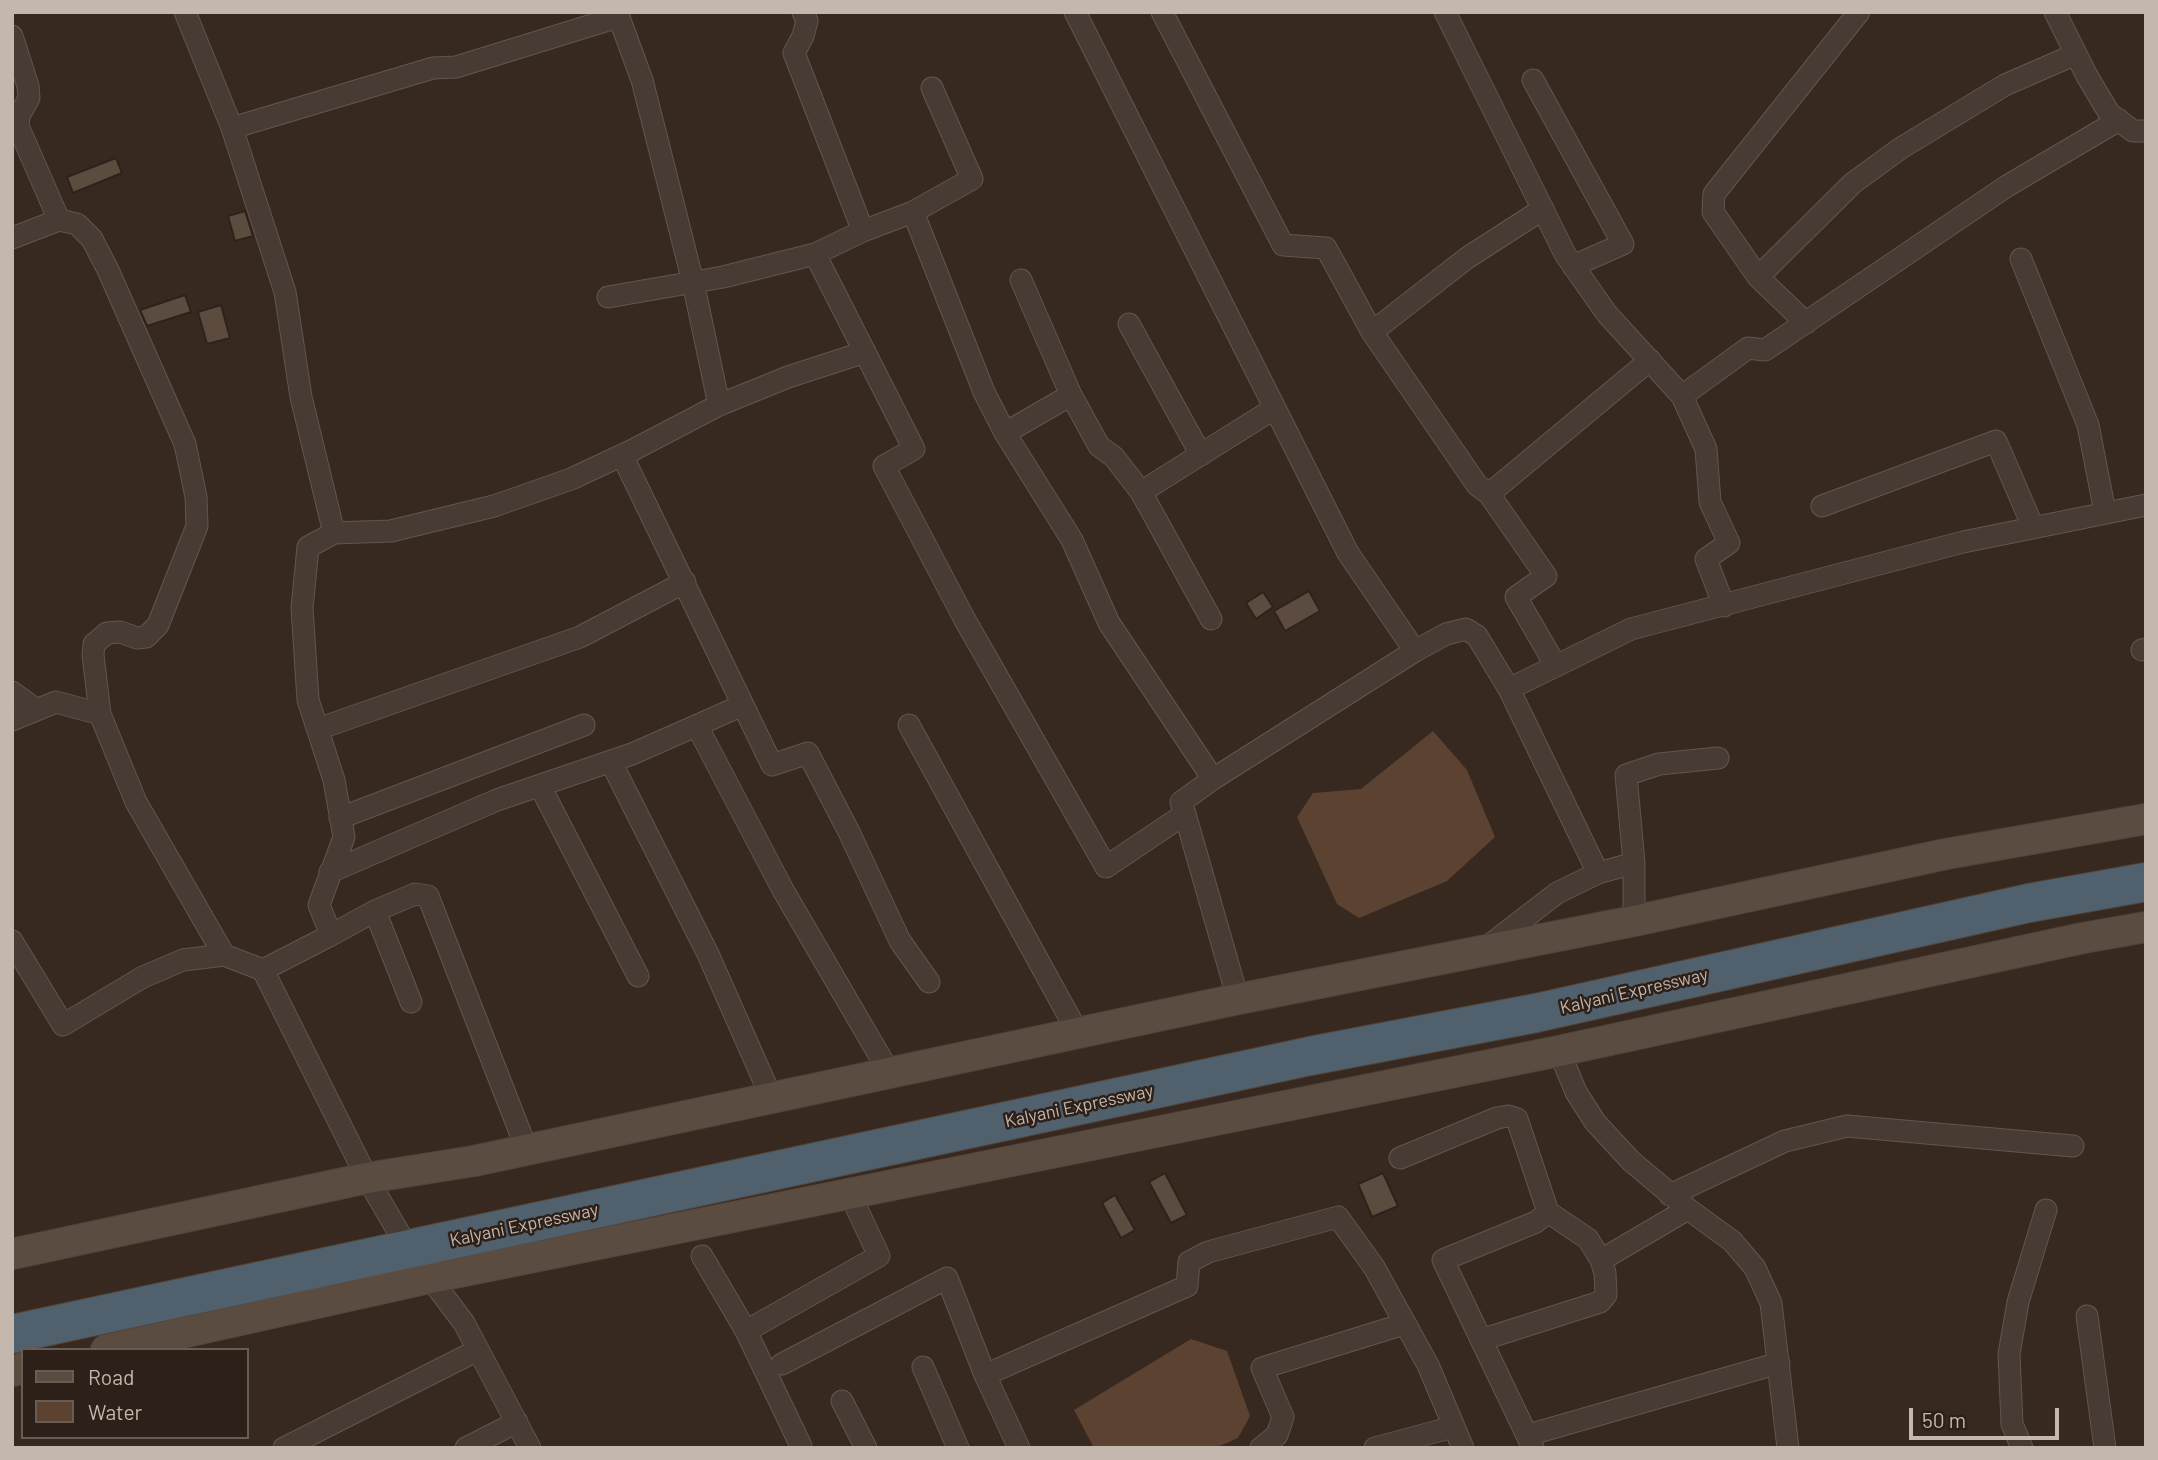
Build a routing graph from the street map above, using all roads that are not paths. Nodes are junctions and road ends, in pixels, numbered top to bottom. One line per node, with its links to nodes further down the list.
1 (186, 12): 14 (street)
2 (803, 12): 19 (street)
3 (1075, 12): 36 (street)
4 (1162, 12): 30 (street)
5 (1445, 12): 16 (street)
6 (1859, 12): 24 (street)
7 (2055, 12): 10 (street)
8 (618, 14): 14 (street); 26 (street)
9 (12, 36): 18 (street)
10 (2076, 54): 13 (street); 24 (street)
11 (1533, 80): 23 (street)
12 (932, 88): 17 (street)
13 (2119, 120): 15 (street); 28 (street)
14 (232, 128): 46 (street)
15 (2146, 131)
16 (1543, 209): 23 (street); 30 (street)
17 (913, 212): 19 (street); 37 (street)
18 (59, 220): 20 (street); 56 (street)
19 (863, 232): 21 (street)
20 (12, 239)
21 (814, 254): 26 (street); 31 (street)
22 (2021, 259): 44 (street)
23 (1573, 266): 32 (street)
24 (1758, 278): 28 (street)
25 (1021, 280): 33 (street)
26 (694, 282): 27 (street); 35 (street)
27 (608, 297)
28 (1806, 323): 34 (street)
29 (1129, 324): 39 (street)
30 (1372, 332): 41 (street)
31 (865, 352): 35 (street); 66 (street)
32 (1650, 360): 34 (street); 41 (street)
33 (1071, 395): 37 (street); 40 (street)
34 (1682, 396): 48 (street)
35 (719, 405): 38 (street)
36 (1275, 408): 39 (street); 50 (street)
37 (1004, 433): 64 (street)
38 (622, 455): 46 (street); 47 (street)
39 (1200, 455): 40 (street)
40 (1141, 492): 49 (street)
41 (1489, 494): 51 (street)
42 (2146, 505): 44 (street)
43 (1822, 506): 45 (street)
44 (2105, 512): 45 (street)
45 (2033, 527): 48 (street)
46 (334, 533): 61 (street)
47 (685, 582): 54 (street); 61 (street)
48 (1724, 606): 51 (street)
49 (1211, 619)
50 (1415, 651): 52 (street); 64 (street)
51 (1556, 666): 52 (street)
52 (1509, 689): 71 (street)
53 (12, 692): 55 (street)
54 (743, 705): 60 (street); 83 (street)
55 (37, 710): 56 (street); 57 (street)
56 (100, 714): 79 (street)
57 (12, 720)
58 (584, 725): 67 (street)
59 (909, 725): 86 (street)
60 (697, 726): 63 (street); 88 (street)
61 (318, 729): 67 (street)
62 (1718, 758): 69 (street)
63 (611, 762): 65 (street); 89 (street)
64 (1213, 779): 66 (street)
65 (540, 786): 70 (street); 82 (street)
66 (1185, 814): 84 (street)
67 (340, 818): 70 (street)
68 (2146, 818): 74 (street)
69 (1634, 863): 71 (street); 74 (street)
70 (330, 872): 76 (street)
71 (1598, 873): 78 (street)
72 (2146, 882): 102 (highway, Kalyani Expressway)
73 (375, 911): 76 (street); 85 (street); 91 (street)
74 (1634, 921): 78 (street)
75 (2146, 927): 87 (street)
76 (331, 935): 80 (street)
77 (12, 941): 81 (street)
78 (1482, 950): 84 (street)
79 (224, 955): 80 (street); 81 (street)
80 (263, 970): 93 (street)
81 (21, 975)
82 (638, 976)
83 (929, 982)
84 (1238, 999): 86 (street)
85 (411, 1002)
86 (1078, 1033): 88 (street)
87 (1559, 1051): 94 (street); 95 (street)
88 (889, 1072): 89 (street)
89 (772, 1099): 91 (street)
90 (2073, 1146): 95 (street)
91 (527, 1150): 93 (street)
92 (1400, 1158): 98 (street)
93 (367, 1178): 99 (street); 102 (street)
94 (850, 1194): 102 (street); 105 (street)
95 (1670, 1195): 96 (street)
96 (1688, 1209): 101 (street); 110 (street)
97 (2046, 1210): 129 (street)
98 (1548, 1212): 101 (street); 107 (street)
99 (12, 1254)
100 (702, 1256): 105 (street)
101 (1601, 1260): 107 (street)
102 (420, 1264): 106 (highway, Kalyani Expressway); 108 (street); 109 (street)
103 (2087, 1316): 130 (street)
104 (1404, 1324): 113 (street); 116 (street); 125 (street)
105 (746, 1331): 118 (street)
106 (12, 1334)
107 (1481, 1340): 117 (street)
108 (113, 1348)
109 (478, 1350): 115 (street); 119 (street)
110 (1779, 1363): 117 (street); 128 (street)
111 (782, 1364): 113 (street)
112 (923, 1367): 123 (street)
113 (985, 1375): 124 (street)
114 (842, 1401): 122 (street)
115 (517, 1422): 120 (street); 121 (street)
116 (1453, 1427): 126 (street); 127 (street)
117 (1531, 1441)
118 (801, 1446)
119 (284, 1448)
120 (467, 1448)
121 (530, 1448)
122 (866, 1448)
123 (958, 1448)
124 (1019, 1448)
125 (1261, 1448)
126 (1375, 1448)
127 (1463, 1448)
128 (1788, 1448)
129 (2022, 1448)
130 (2105, 1448)

